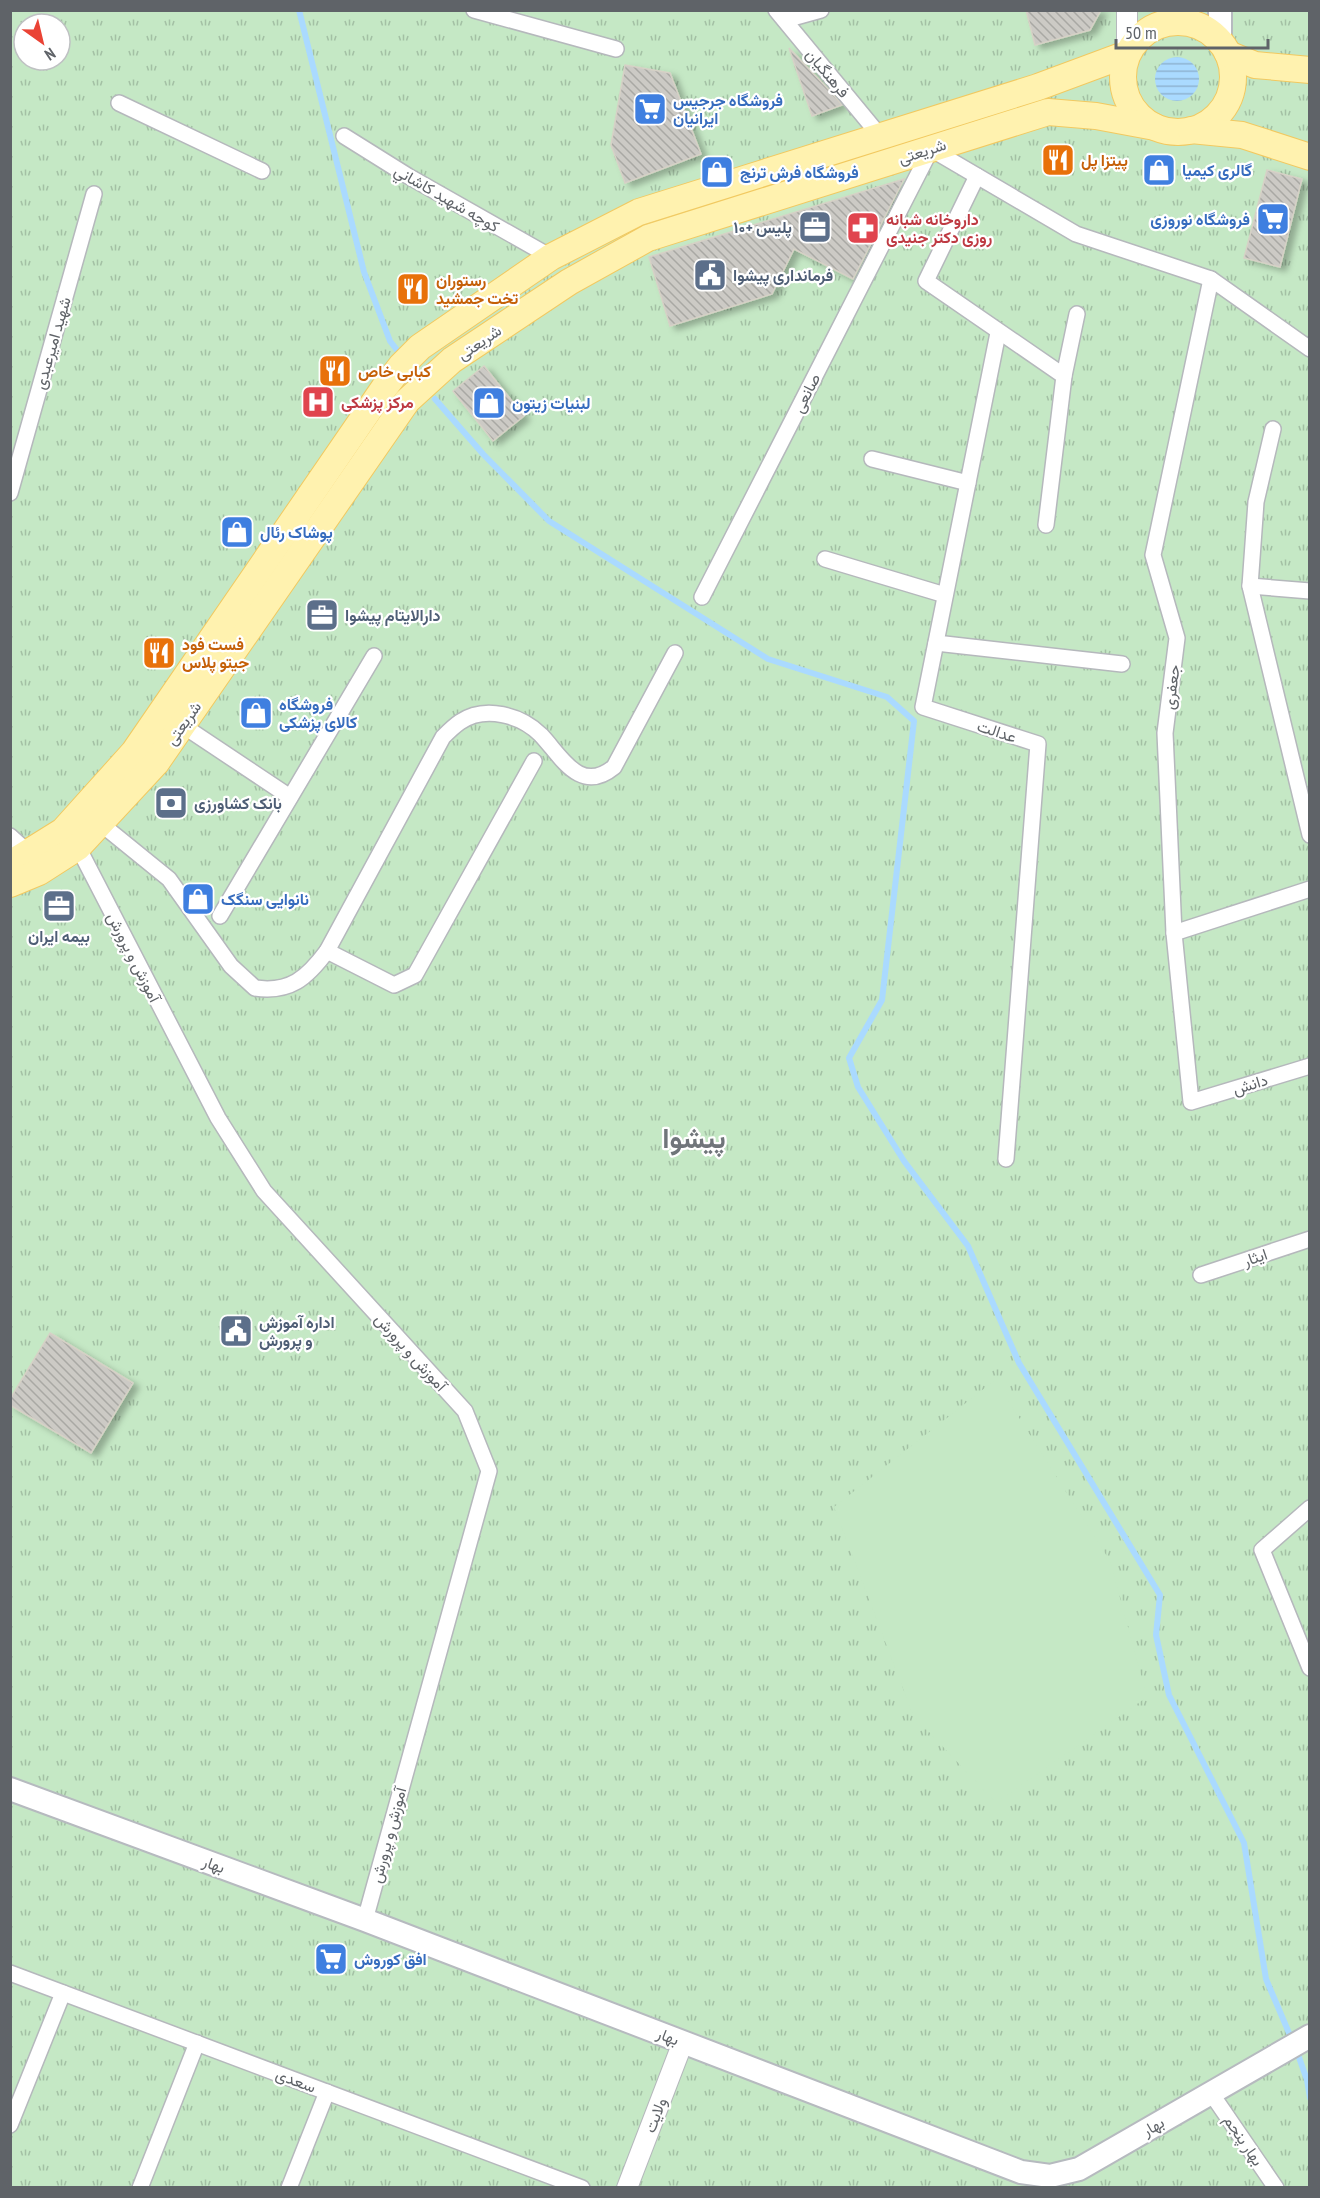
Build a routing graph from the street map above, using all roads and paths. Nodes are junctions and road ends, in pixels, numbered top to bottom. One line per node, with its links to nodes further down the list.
1 (474, 10): 8 (street)
2 (821, 10): 5 (street)
3 (1127, 10): 9 (street)
4 (1220, 10): 7 (main road)
5 (780, 16): 15 (street, فرهنگیان)
6 (1175, 16): 7 (main road); 9 (main road)
7 (1224, 47): 10 (main road); 13 (main road)
8 (616, 49)
9 (1127, 54): 12 (main road); 15 (main road, شریعتی)
10 (1310, 70)
11 (119, 103): 18 (street)
12 (1155, 127): 13 (main road); 16 (main road, شریعتی)
13 (1191, 130): 17 (main road)
14 (344, 136): 21 (street, كوچه شهيد كاشاني)
15 (880, 136): 21 (main road, شریعتی)
16 (931, 149): 19 (street); 36 (street, صانعی); 41 (main road, شریعتی)
17 (1310, 157)
18 (262, 171)
19 (977, 176): 22 (street); 24 (street)
20 (94, 194): 30 (street, شهید امیرعبدی)
21 (551, 257): 48 (main road, شریعتی)
22 (1211, 279): 25 (street); 52 (street, جعفری)
23 (1077, 314): 26 (street)
24 (998, 333): 26 (street); 29 (street, عدالت)
25 (1310, 349)
26 (1064, 376): 31 (street)
27 (1273, 429): 33 (street)
28 (872, 459): 29 (street)
29 (968, 483): 35 (street, عدالت)
30 (10, 493)
31 (1046, 525)
32 (825, 559): 35 (street)
33 (1250, 586): 34 (street); 45 (street)
34 (1310, 591)
35 (945, 596): 37 (street, عدالت)
36 (702, 597)
37 (936, 643): 40 (street); 56 (street, عدالت)
38 (675, 653): 53 (street)
39 (374, 656): 43 (street)
40 (1122, 664)
41 (182, 725): 43 (street); 44 (main road, شریعتی)
42 (534, 760): 53 (street)
43 (291, 797): 51 (street)
44 (100, 823): 47 (main road, شریعتی); 53 (street)
45 (1310, 835)
46 (10, 836): 48 (street)
47 (78, 847): 49 (main road, شریعتی); 62 (street, آموزش و پرورش)
48 (20, 859)
49 (10, 884)
50 (1310, 889): 52 (street)
51 (220, 916)
52 (1174, 933): 55 (street, جعفری)
53 (327, 951)
54 (1310, 1066): 55 (street, دانش)
55 (1191, 1102)
56 (1006, 1159)
57 (1310, 1239): 58 (street, ایثار)
58 (1202, 1275)
59 (1310, 1508): 60 (street)
60 (1309, 1665)
61 (10, 1789): 62 (main road, بهار)
62 (365, 1920): 66 (main road, بهار)
63 (10, 1973): 64 (street, سعدی)
64 (63, 1993): 67 (street, سعدی); 70 (street)
65 (1308, 2037): 69 (main road, بهار)
66 (683, 2042): 69 (main road, بهار); 74 (street, ولایت)
67 (197, 2043): 68 (street, سعدی); 71 (street)
68 (327, 2092): 72 (street); 73 (street, سعدی)
69 (1211, 2093): 75 (street, بهار پنجم)
70 (10, 2125)
71 (140, 2187)
72 (289, 2187)
73 (582, 2187)
74 (627, 2187)
75 (1276, 2187)

